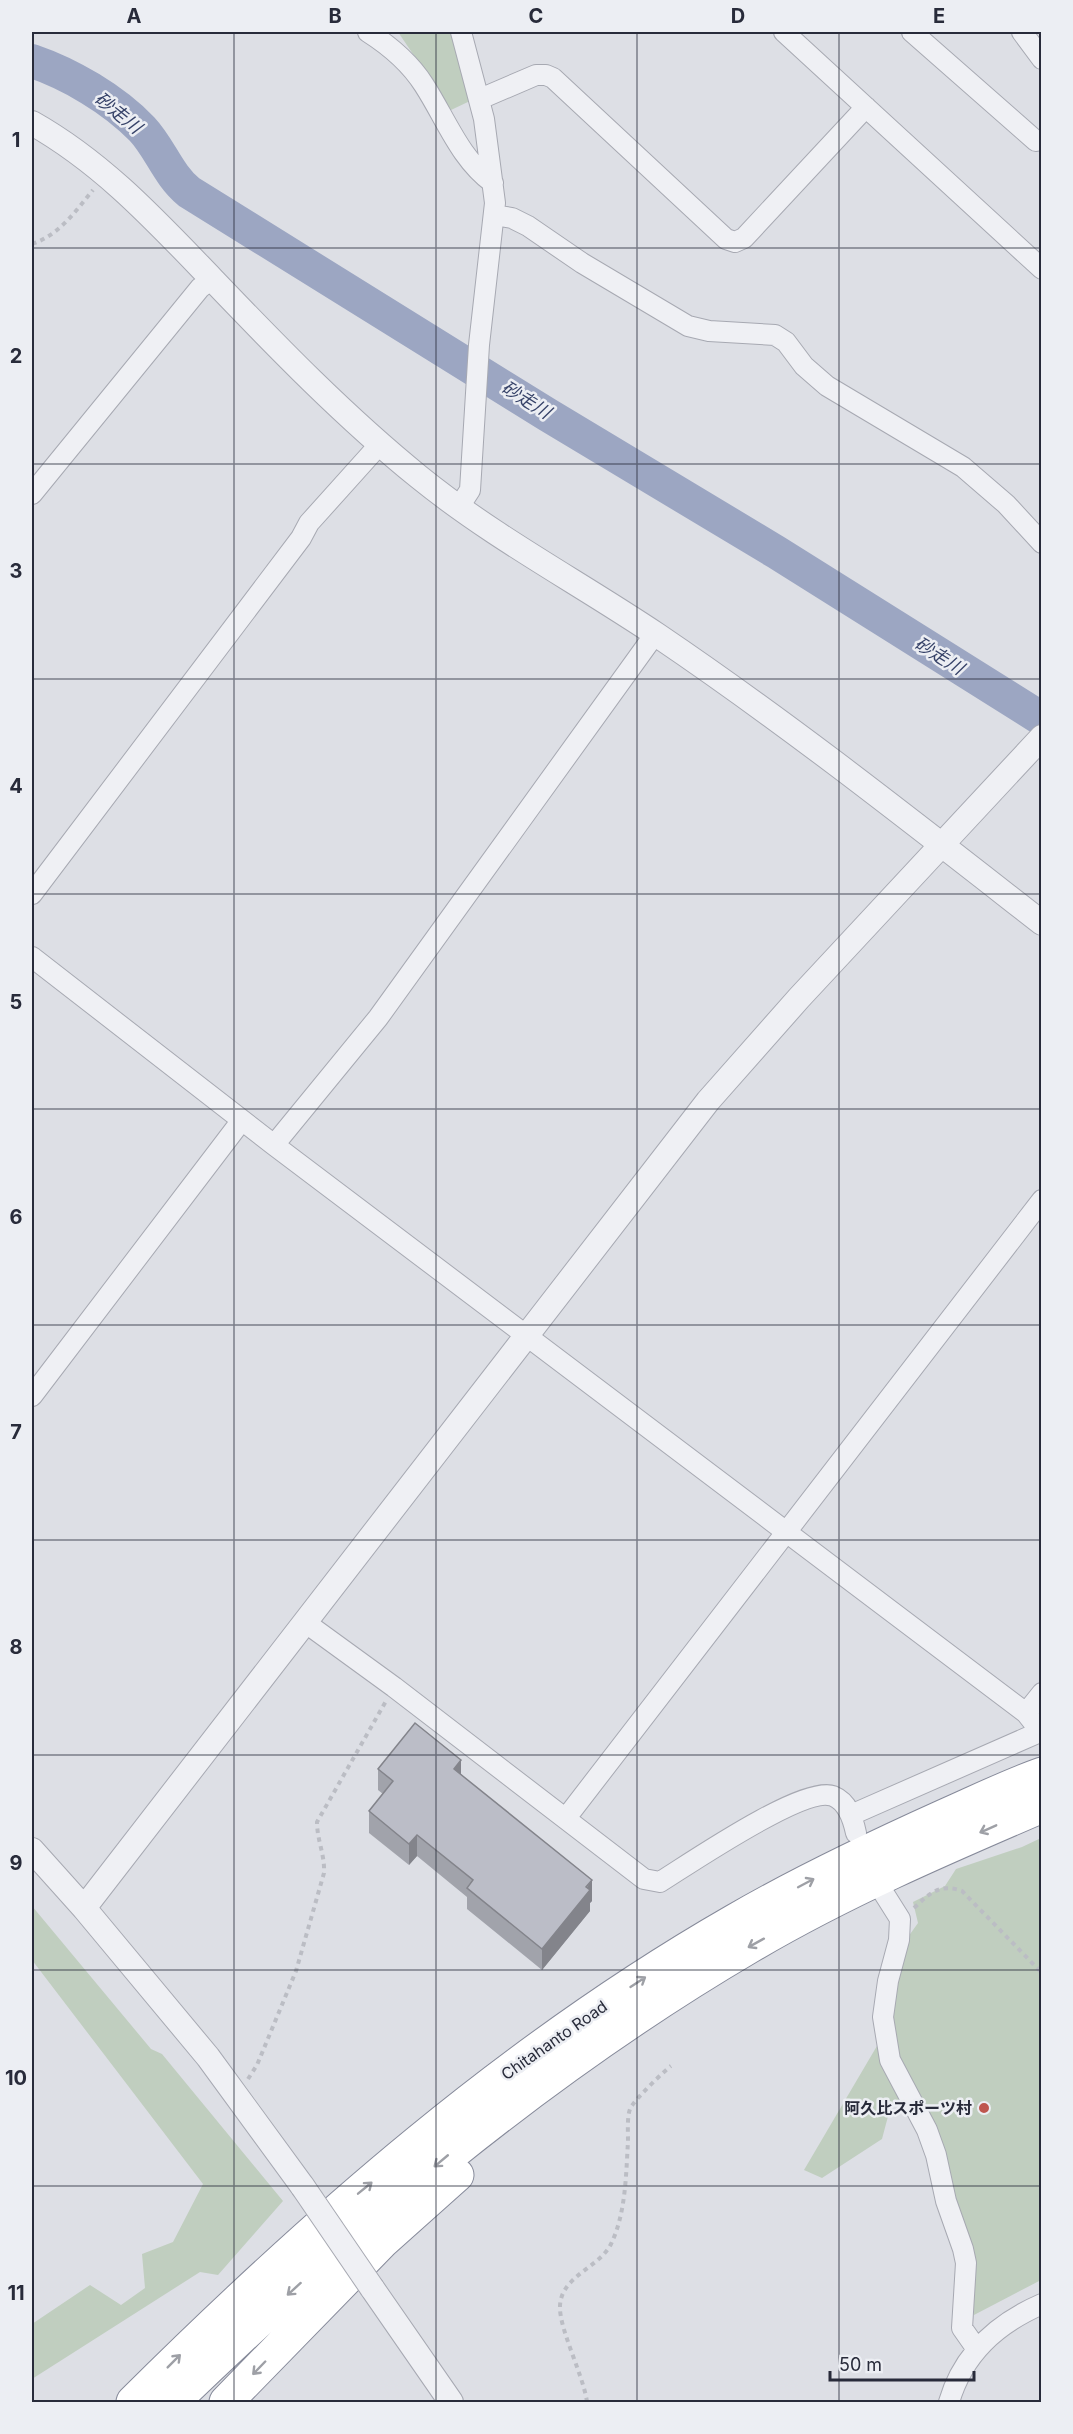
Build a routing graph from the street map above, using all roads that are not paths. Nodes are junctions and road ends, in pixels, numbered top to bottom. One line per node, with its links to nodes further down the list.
1 (368, 32): 11 (street)
2 (461, 32): 7 (street)
3 (783, 32): 8 (street)
4 (912, 32): 10 (street)
5 (1022, 32): 6 (street)
6 (1041, 59)
7 (480, 99): 8 (street); 11 (street)
8 (866, 107): 13 (street)
9 (32, 123): 14 (street)
10 (1041, 140)
11 (494, 183): 12 (street)
12 (494, 215): 17 (street); 18 (street)
13 (1041, 269)
14 (212, 279): 15 (street); 16 (street)
15 (380, 444): 17 (street); 22 (street)
16 (32, 494)
17 (459, 507): 19 (street)
18 (1041, 543)
19 (655, 634): 21 (street); 26 (street)
20 (1041, 737): 21 (street)
21 (940, 844): 23 (street); 28 (street)
22 (32, 894)
23 (1041, 923)
24 (32, 957): 25 (street)
25 (242, 1120): 26 (street); 29 (street)
26 (274, 1145): 28 (street)
27 (1041, 1200): 30 (street)
28 (525, 1335): 30 (street); 31 (street)
29 (32, 1396)
30 (784, 1531): 33 (street); 37 (street)
31 (306, 1623): 37 (street); 40 (street)
32 (1041, 1693): 33 (street)
33 (1026, 1713): 34 (street)
34 (1041, 1731): 37 (street)
35 (1041, 1774): 44 (highway, Chitahanto Road, one-way to 35)
36 (1041, 1806): 41 (highway, Chitahanto Road, one-way to 41)
37 (566, 1818)
38 (32, 1850): 40 (street)
39 (883, 1892): 43 (street)
40 (84, 1908): 47 (street, bridge)
41 (624, 2028): 45 (highway, Chitahanto Road, one-way to 45); 46 (highway, one-way to 46)
42 (1041, 2304): 43 (street)
43 (976, 2348): 48 (street)
44 (133, 2403)
45 (172, 2403)
46 (226, 2403)
47 (451, 2403)
48 (949, 2403)

